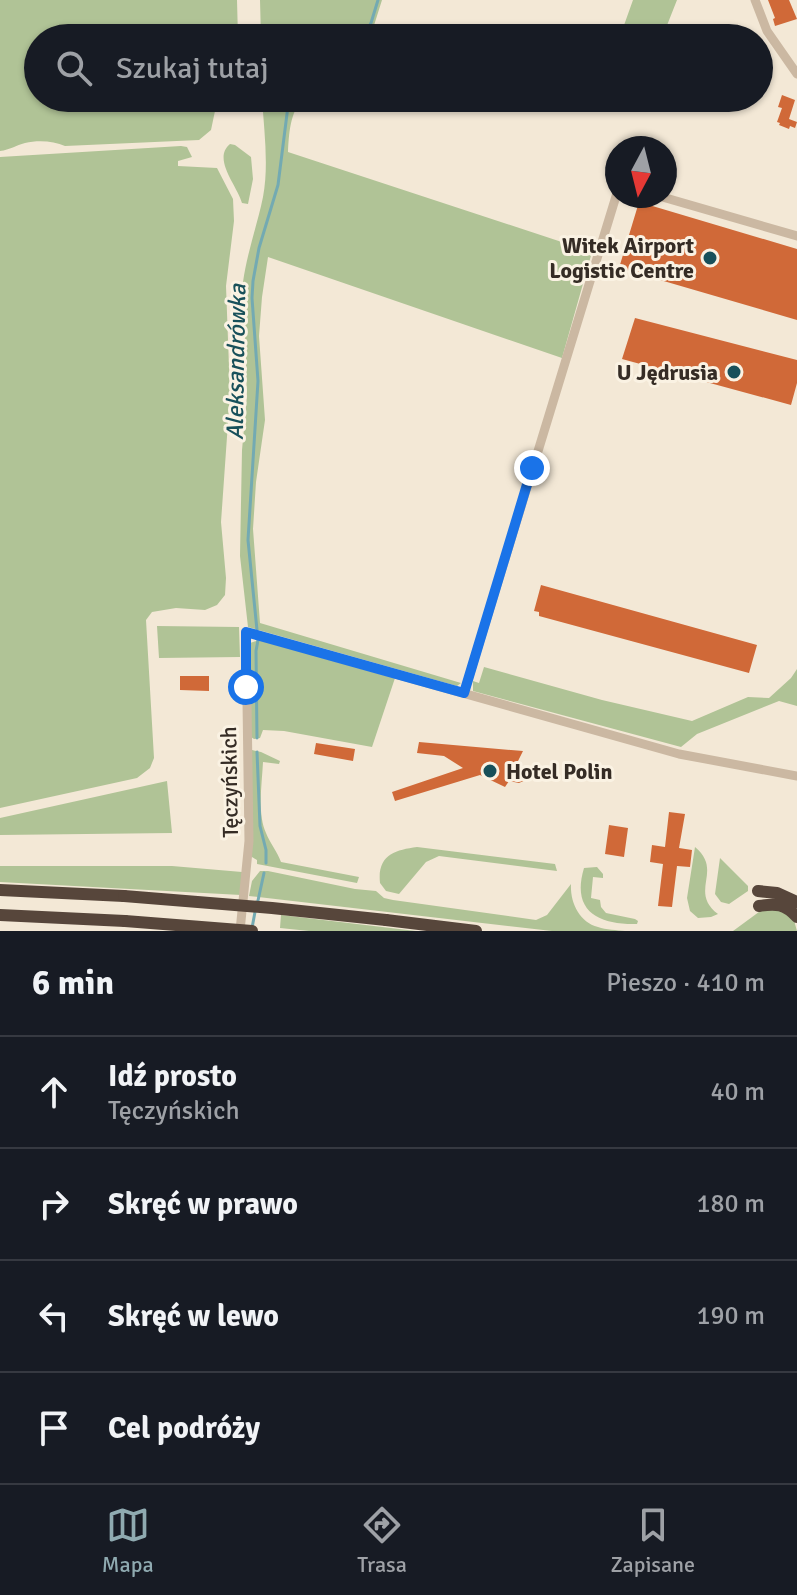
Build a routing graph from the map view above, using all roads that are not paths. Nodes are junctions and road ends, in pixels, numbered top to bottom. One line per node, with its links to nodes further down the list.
1 (755, 0): 2 (street)
2 (764, 24)
3 (773, 40): 4 (street)
4 (797, 74)
5 (677, 201): 7 (street)
6 (612, 208): 8 (street)
7 (797, 236)
8 (464, 693): 9 (street); 16 (street, Tęczyńskich)
9 (797, 776)
10 (0, 890): 18 (highway, bridge)
11 (758, 891): 12 (highway)
12 (797, 902)
13 (759, 906): 15 (highway)
14 (0, 915): 17 (highway, bridge)
15 (797, 917)
16 (240, 931)
17 (252, 931)
18 (476, 931)

